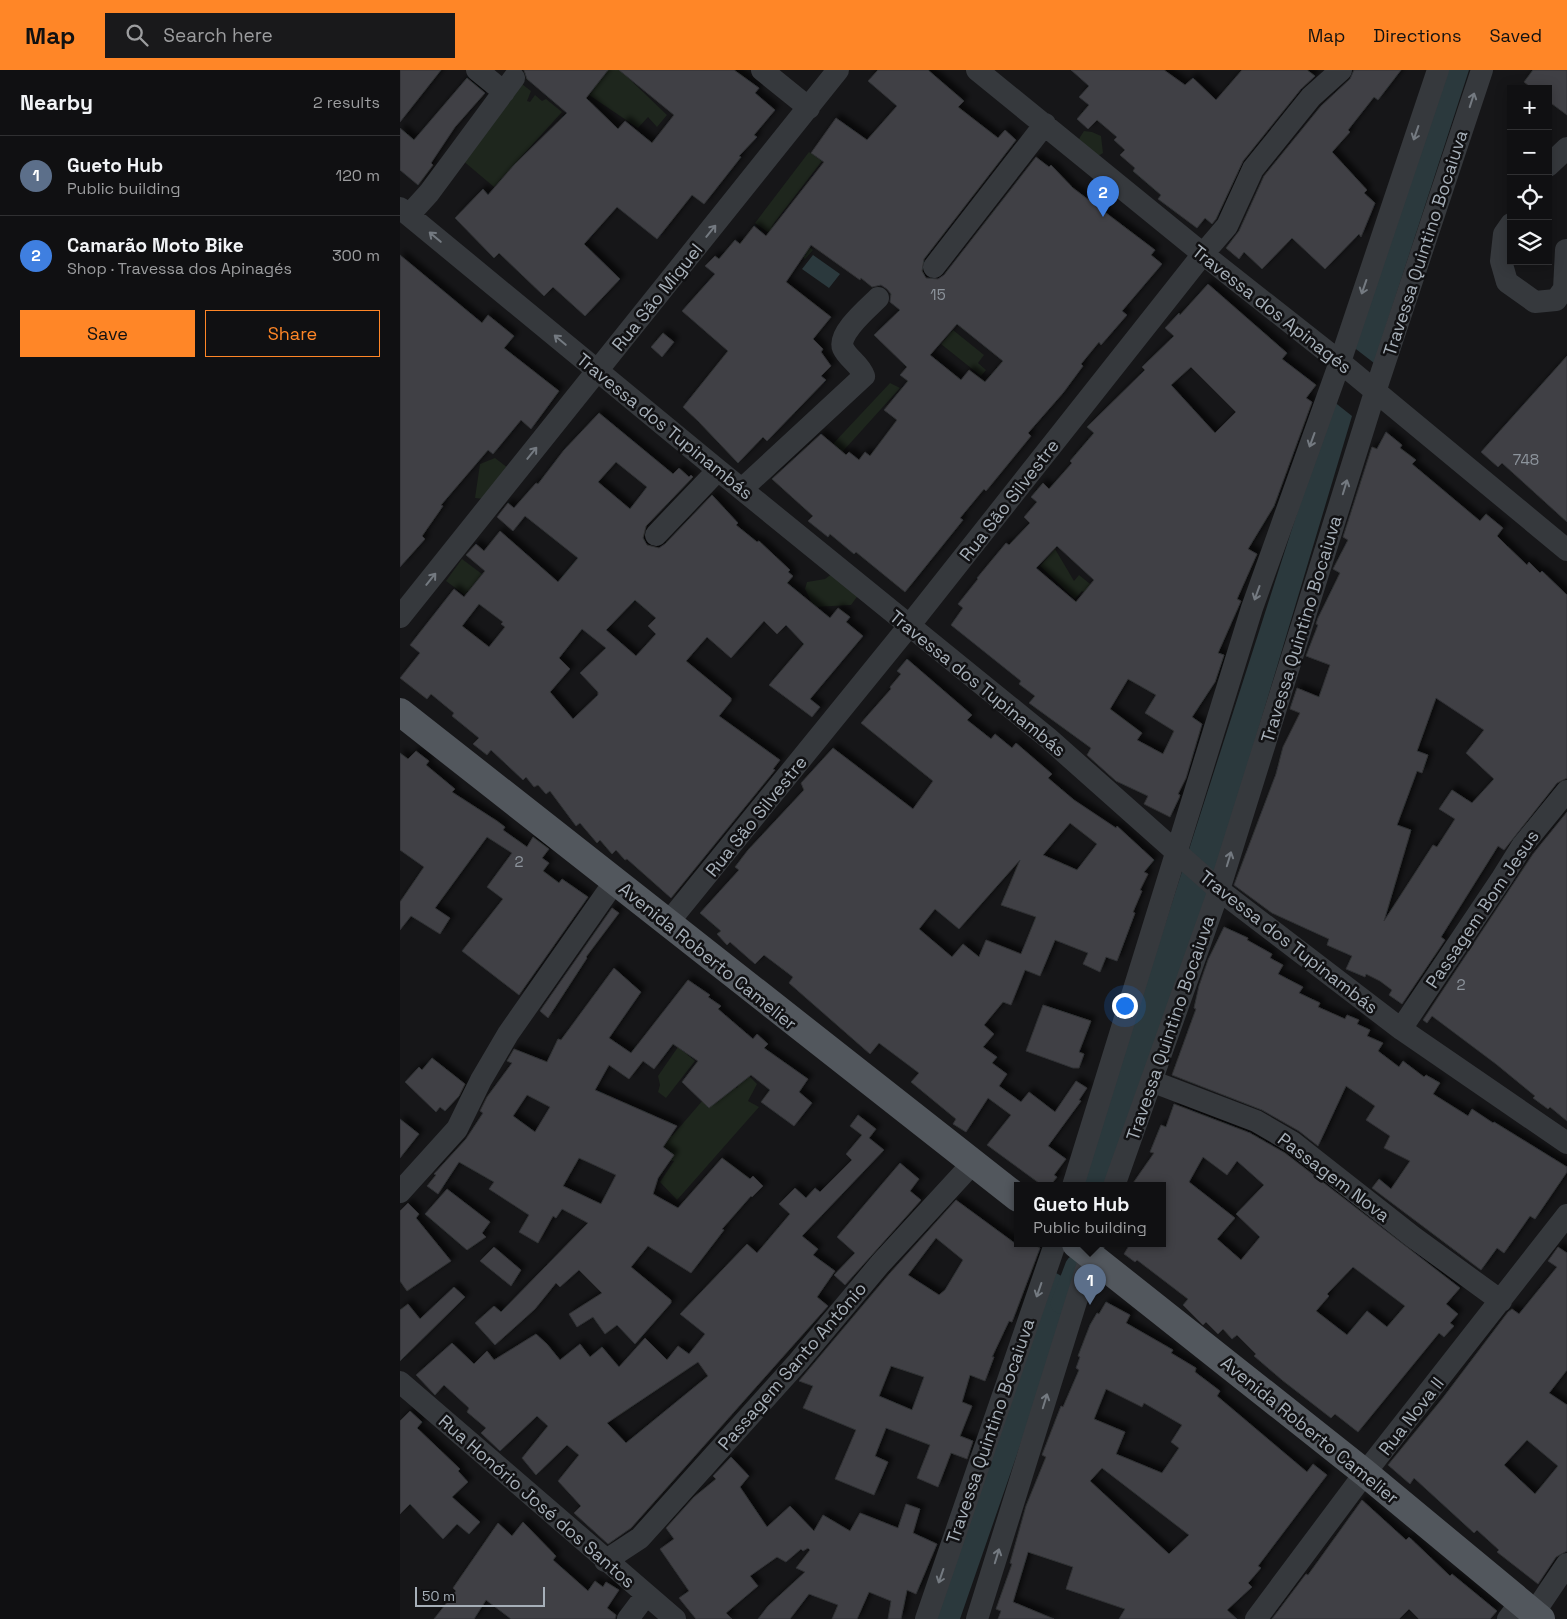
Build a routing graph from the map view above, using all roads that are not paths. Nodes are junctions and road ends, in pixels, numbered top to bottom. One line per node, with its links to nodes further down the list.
1 (477, 70): 12 (street)
2 (762, 70): 8 (street)
3 (838, 70): 8 (street, Rua São Miguel)
4 (977, 70): 9 (street, Travessa dos Apinagés)
5 (1341, 70): 15 (street, Rua São Silvestre)
6 (1438, 70): 18 (street, one-way to 18)
7 (1482, 70): 20 (street, Travessa Quintino Bocaiuva, one-way to 7)
8 (809, 108): 19 (street, Rua São Miguel, one-way to 8)
9 (1045, 124): 15 (street, Travessa dos Apinagés); 16 (street)
10 (1567, 148): 11 (street)
11 (1552, 162)
12 (404, 212): 19 (street, Travessa dos Tupinambás, one-way to 12)
13 (1507, 230): 14 (street)
14 (1566, 250)
15 (1202, 254): 18 (street, Travessa dos Apinagés); 26 (street, Rua São Silvestre)
16 (934, 267)
17 (878, 298): 22 (street)
18 (1340, 362): 20 (street, Travessa dos Apinagés); 29 (street, one-way to 29)
19 (598, 371): 21 (street, Travessa dos Tupinambás); 25 (street, Rua São Miguel, one-way to 19)
20 (1375, 392): 24 (street, Travessa dos Apinagés); 31 (street, Travessa Quintino Bocaiuva, one-way to 20)
21 (718, 470): 22 (street, Travessa dos Tupinambás); 23 (street)
22 (742, 489): 26 (street, Travessa dos Tupinambás)
23 (656, 535)
24 (1567, 550)
25 (400, 618)
26 (910, 626): 29 (street, Travessa dos Tupinambás); 32 (street, Rua São Silvestre)
27 (400, 712): 30 (main road, Avenida Roberto Camelier)
28 (1567, 791): 33 (street, Passagem Bom Jesus)
29 (1176, 852): 31 (street, Travessa dos Tupinambás); 37 (street)
30 (615, 881): 32 (main road, Avenida Roberto Camelier); 39 (street)
31 (1219, 890): 33 (street, Travessa dos Tupinambás); 34 (street, Travessa Quintino Bocaiuva)
32 (667, 924): 36 (main road, Avenida Roberto Camelier)
33 (1401, 1029): 35 (street, Travessa dos Tupinambás)
34 (1151, 1081): 38 (street, Travessa Quintino Bocaiuva); 44 (street, Passagem Nova)
35 (1567, 1142)
36 (972, 1164): 40 (main road, Avenida Roberto Camelier); 47 (street, Passagem Santo Antônio)
37 (1074, 1182)
38 (1115, 1182)
39 (400, 1192)
40 (1014, 1195)
41 (1567, 1215): 44 (street, Rua Nova II)
42 (1054, 1247): 53 (street, Travessa Quintino Bocaiuva, one-way to 53)
43 (1087, 1248): 46 (main road, Avenida Roberto Camelier); 54 (street, one-way to 43)
44 (1501, 1301): 46 (street, Rua Nova II)
45 (400, 1382): 47 (street, Rua Honório José dos Santos)
46 (1365, 1473): 50 (main road, Avenida Roberto Camelier); 55 (street, Rua Nova II)
47 (605, 1561): 49 (street, Rua Honório José dos Santos)
48 (1567, 1564): 50 (street)
49 (646, 1595): 51 (street); 52 (street, Rua Honório José dos Santos)
50 (1526, 1614)
51 (628, 1619)
52 (675, 1619)
53 (926, 1619)
54 (977, 1619)
55 (1256, 1619)

